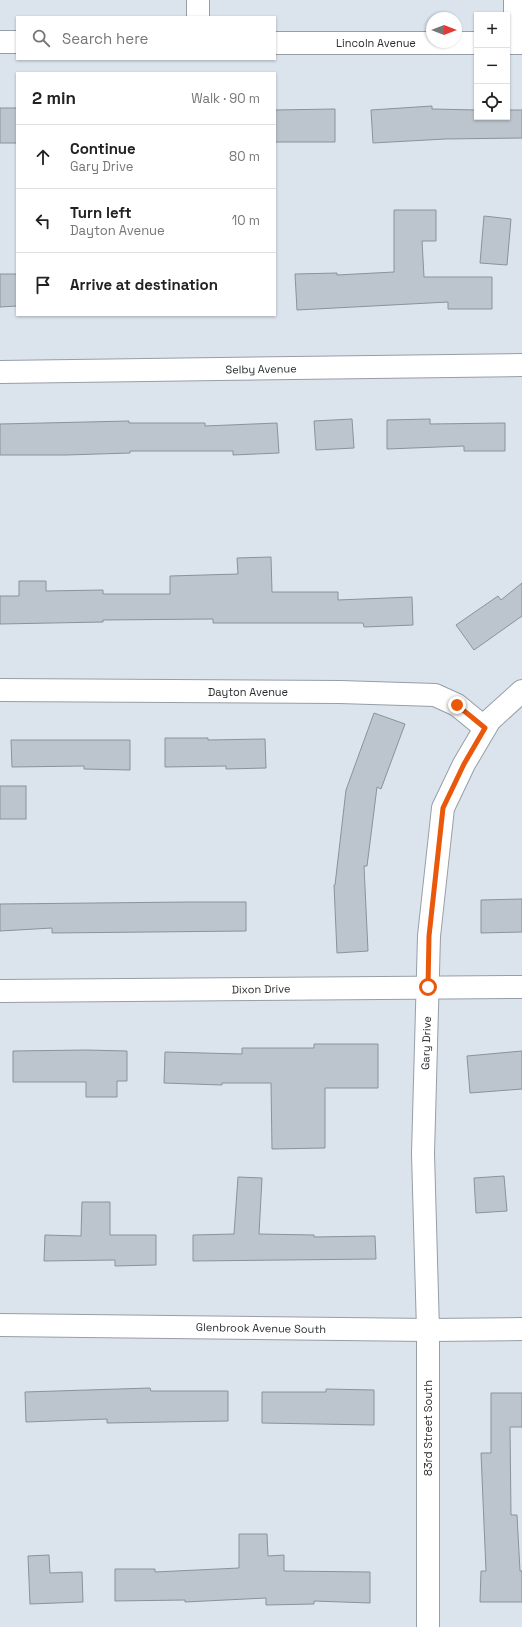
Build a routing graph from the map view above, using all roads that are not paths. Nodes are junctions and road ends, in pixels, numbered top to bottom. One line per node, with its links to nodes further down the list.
1 (198, 0): 3 (street)
2 (515, 0): 8 (street)
3 (198, 16)
4 (0, 42): 5 (street)
5 (16, 42)
6 (276, 43): 7 (street, Lincoln Avenue)
7 (474, 43)
8 (515, 43)
9 (522, 364): 10 (street, Selby Avenue)
10 (0, 372)
11 (0, 690): 13 (street, Dayton Avenue)
12 (522, 692): 13 (street, Gary Drive)
13 (485, 728): 14 (street, Gary Drive)
14 (428, 987): 15 (street, Dixon Drive); 16 (street, Dixon Drive); 17 (street, Gary Drive)
15 (522, 987)
16 (0, 991)
17 (425, 1230): 20 (street, 83rd Street South)
18 (0, 1325): 20 (street, Glenbrook Avenue South)
19 (522, 1329): 20 (street, Glenbrook Avenue South)
20 (428, 1330): 21 (street, 83rd Street South)
21 (428, 1627)

